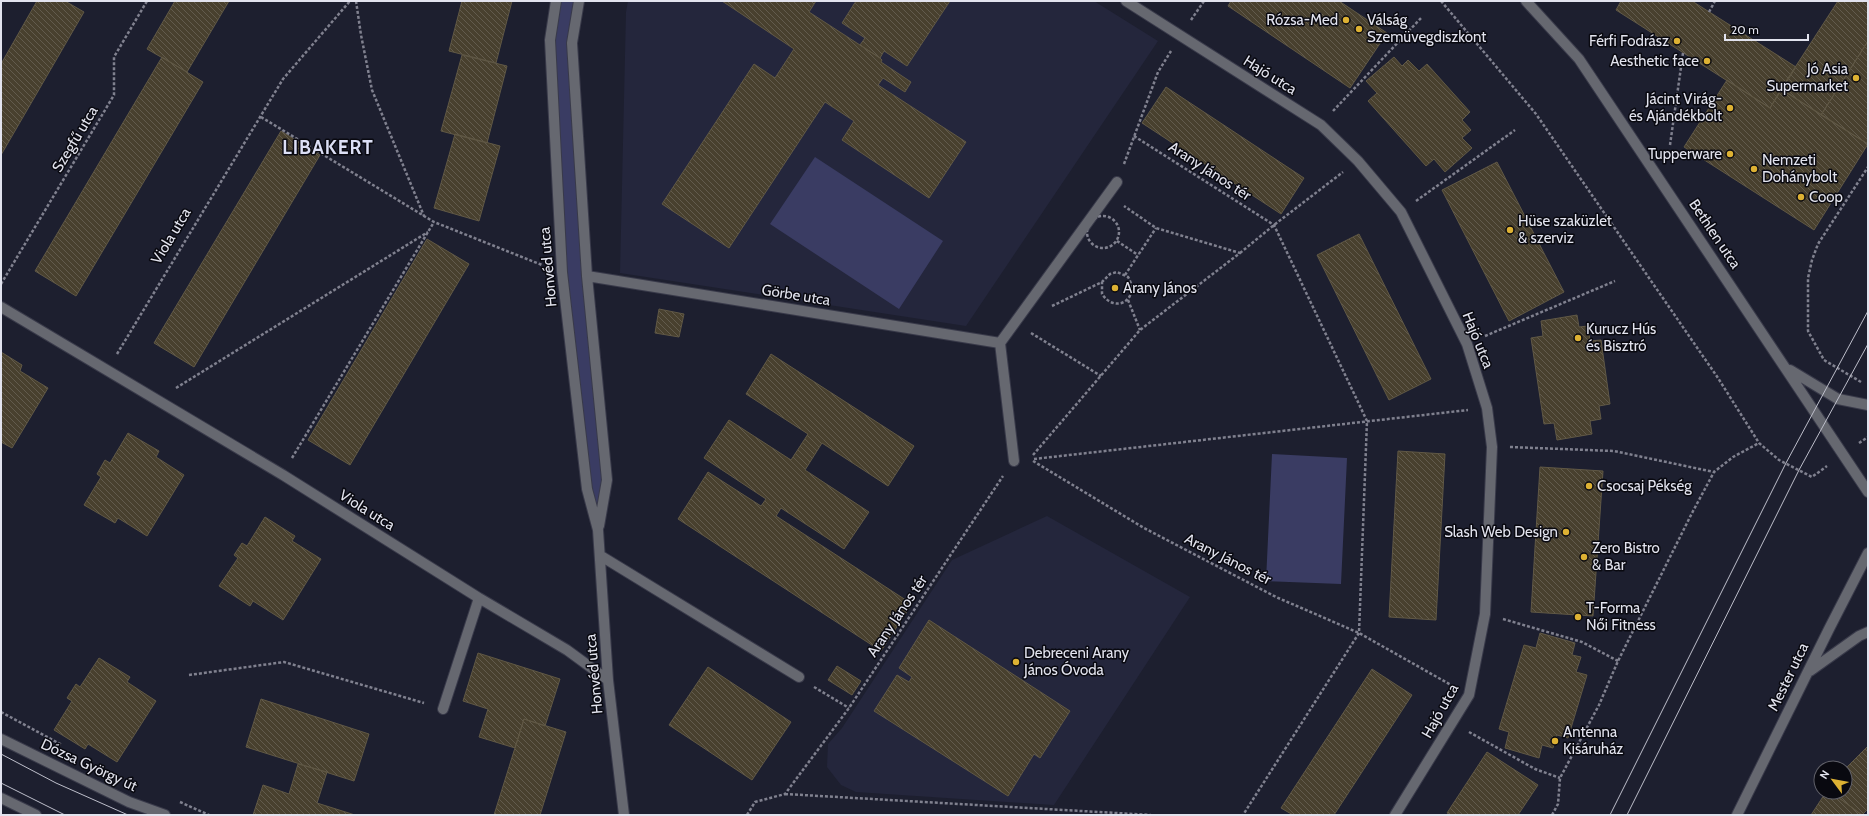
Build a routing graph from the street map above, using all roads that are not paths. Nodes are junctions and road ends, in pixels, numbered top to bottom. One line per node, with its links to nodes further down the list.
1 (556, 1): 13 (street, Honvéd utca)
2 (579, 1): 6 (street, Honvéd utca)
3 (1126, 1): 27 (street, Hajó utca)
4 (1526, 1): 9 (street, Bethlen utca)
5 (1117, 182): 8 (street)
6 (587, 276): 8 (street, Görbe utca); 13 (street, Honvéd utca)
7 (1, 307): 16 (street, Viola utca)
8 (1000, 343): 11 (street)
9 (1786, 368): 10 (street); 12 (street, Bethlen utca)
10 (1868, 405)
11 (1014, 461)
12 (1868, 492)
13 (598, 530): 15 (street, Honvéd utca)
14 (1868, 554): 18 (street, Mester utca)
15 (601, 556): 19 (street); 20 (street, Honvéd utca)
16 (479, 598): 20 (street, Viola utca); 21 (street)
17 (1868, 632): 18 (street)
18 (1808, 672): 28 (street, Mester utca)
19 (799, 678)
20 (608, 680): 26 (street, Honvéd utca)
21 (443, 709)
22 (1, 739): 25 (street, Dózsa György út)
23 (1, 798): 24 (street)
24 (36, 815)
25 (165, 815)
26 (624, 815)
27 (1395, 815)
28 (1737, 815)

